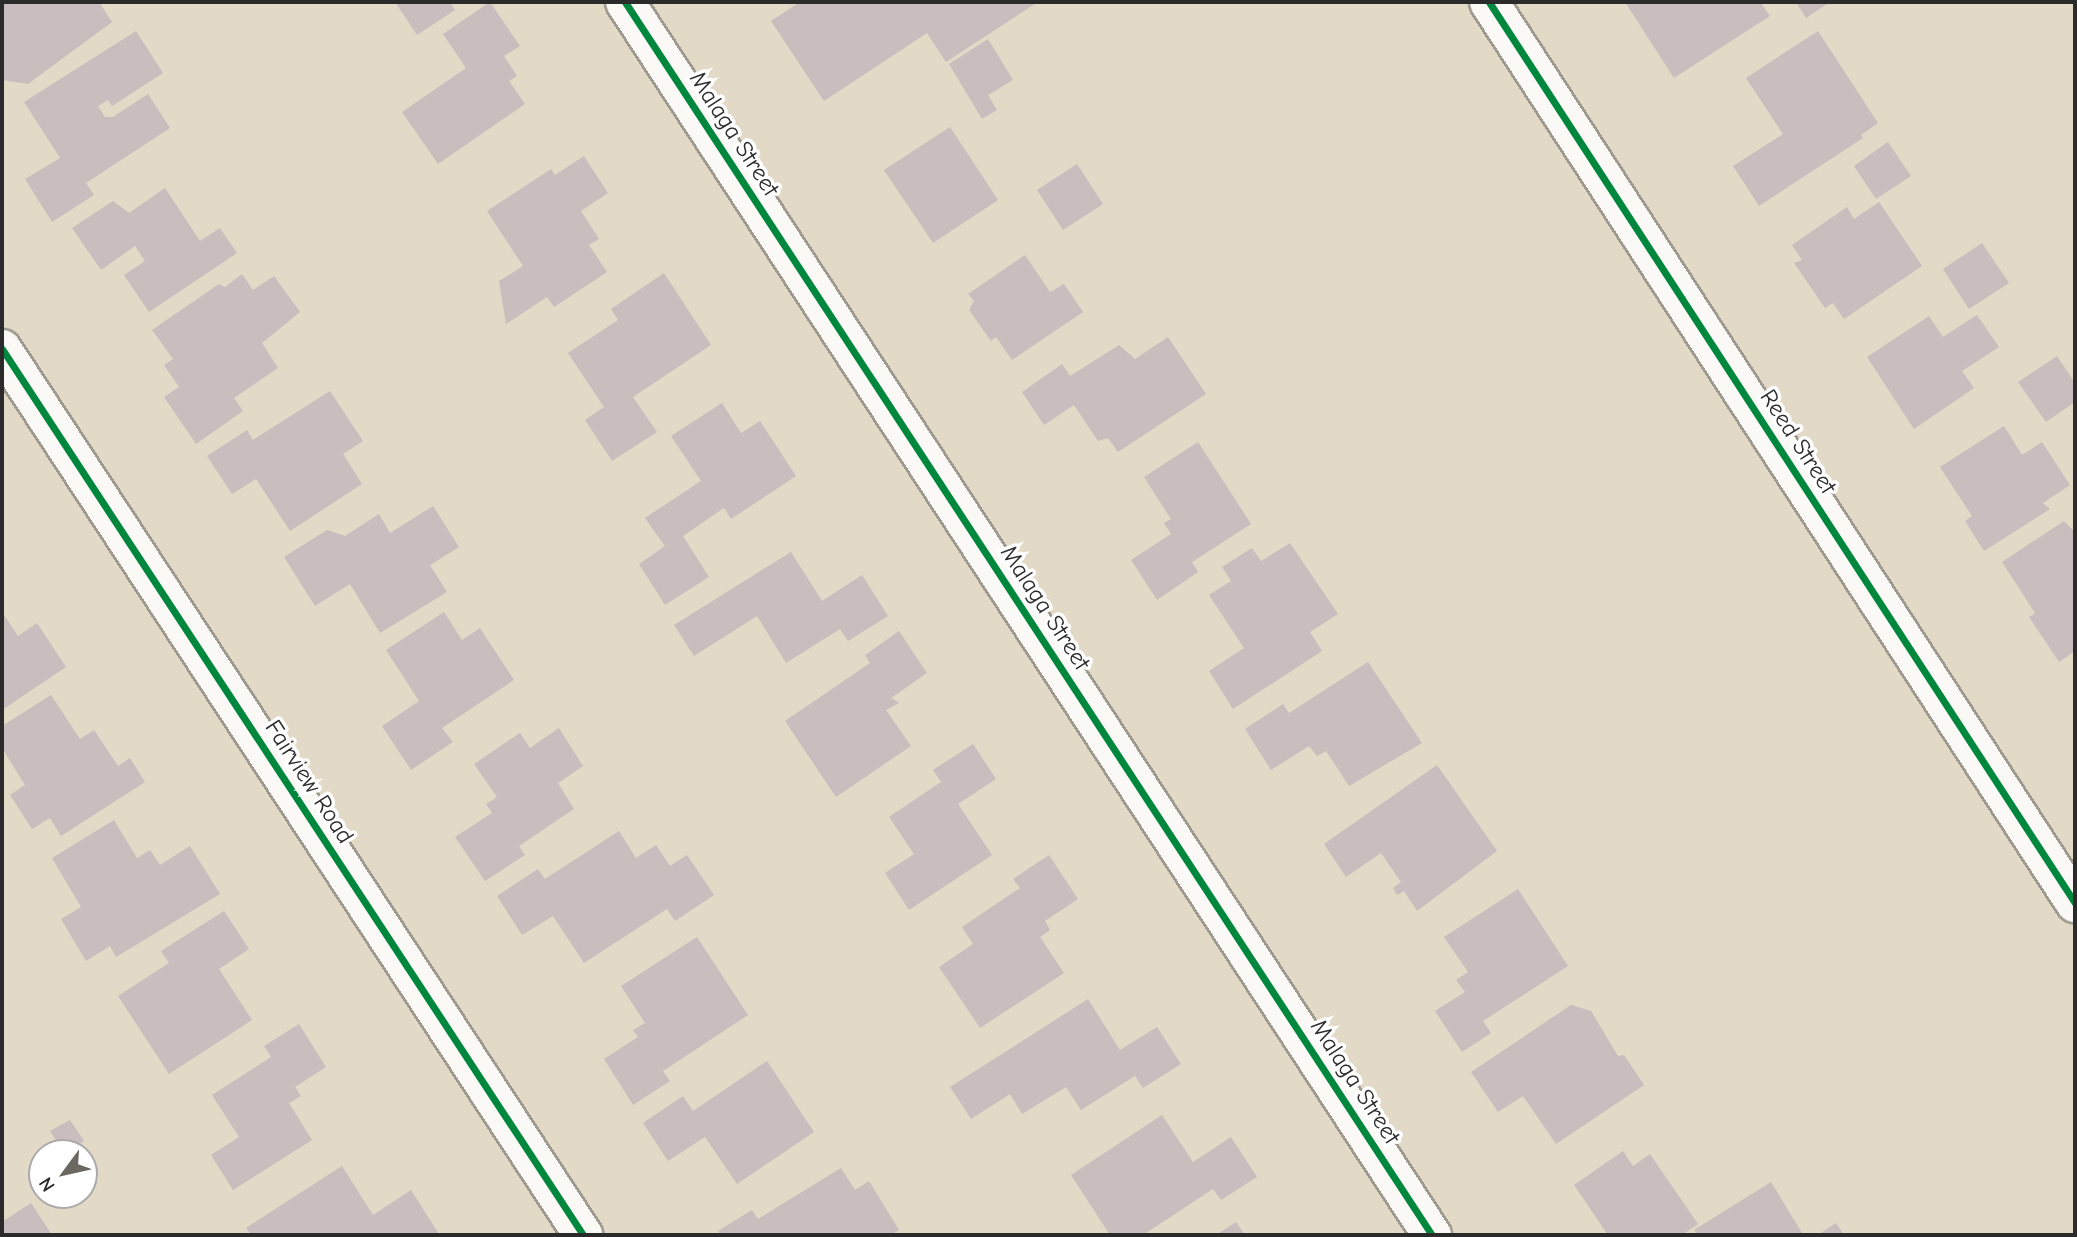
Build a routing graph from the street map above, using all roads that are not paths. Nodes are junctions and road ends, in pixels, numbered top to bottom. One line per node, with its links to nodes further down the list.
1 (625, 2): 6 (street, Malaga Street)
2 (1489, 2): 4 (street, Reed Street)
3 (2, 349): 5 (street, Fairview Road)
4 (2075, 903)
5 (583, 1235)
6 (1432, 1235)

